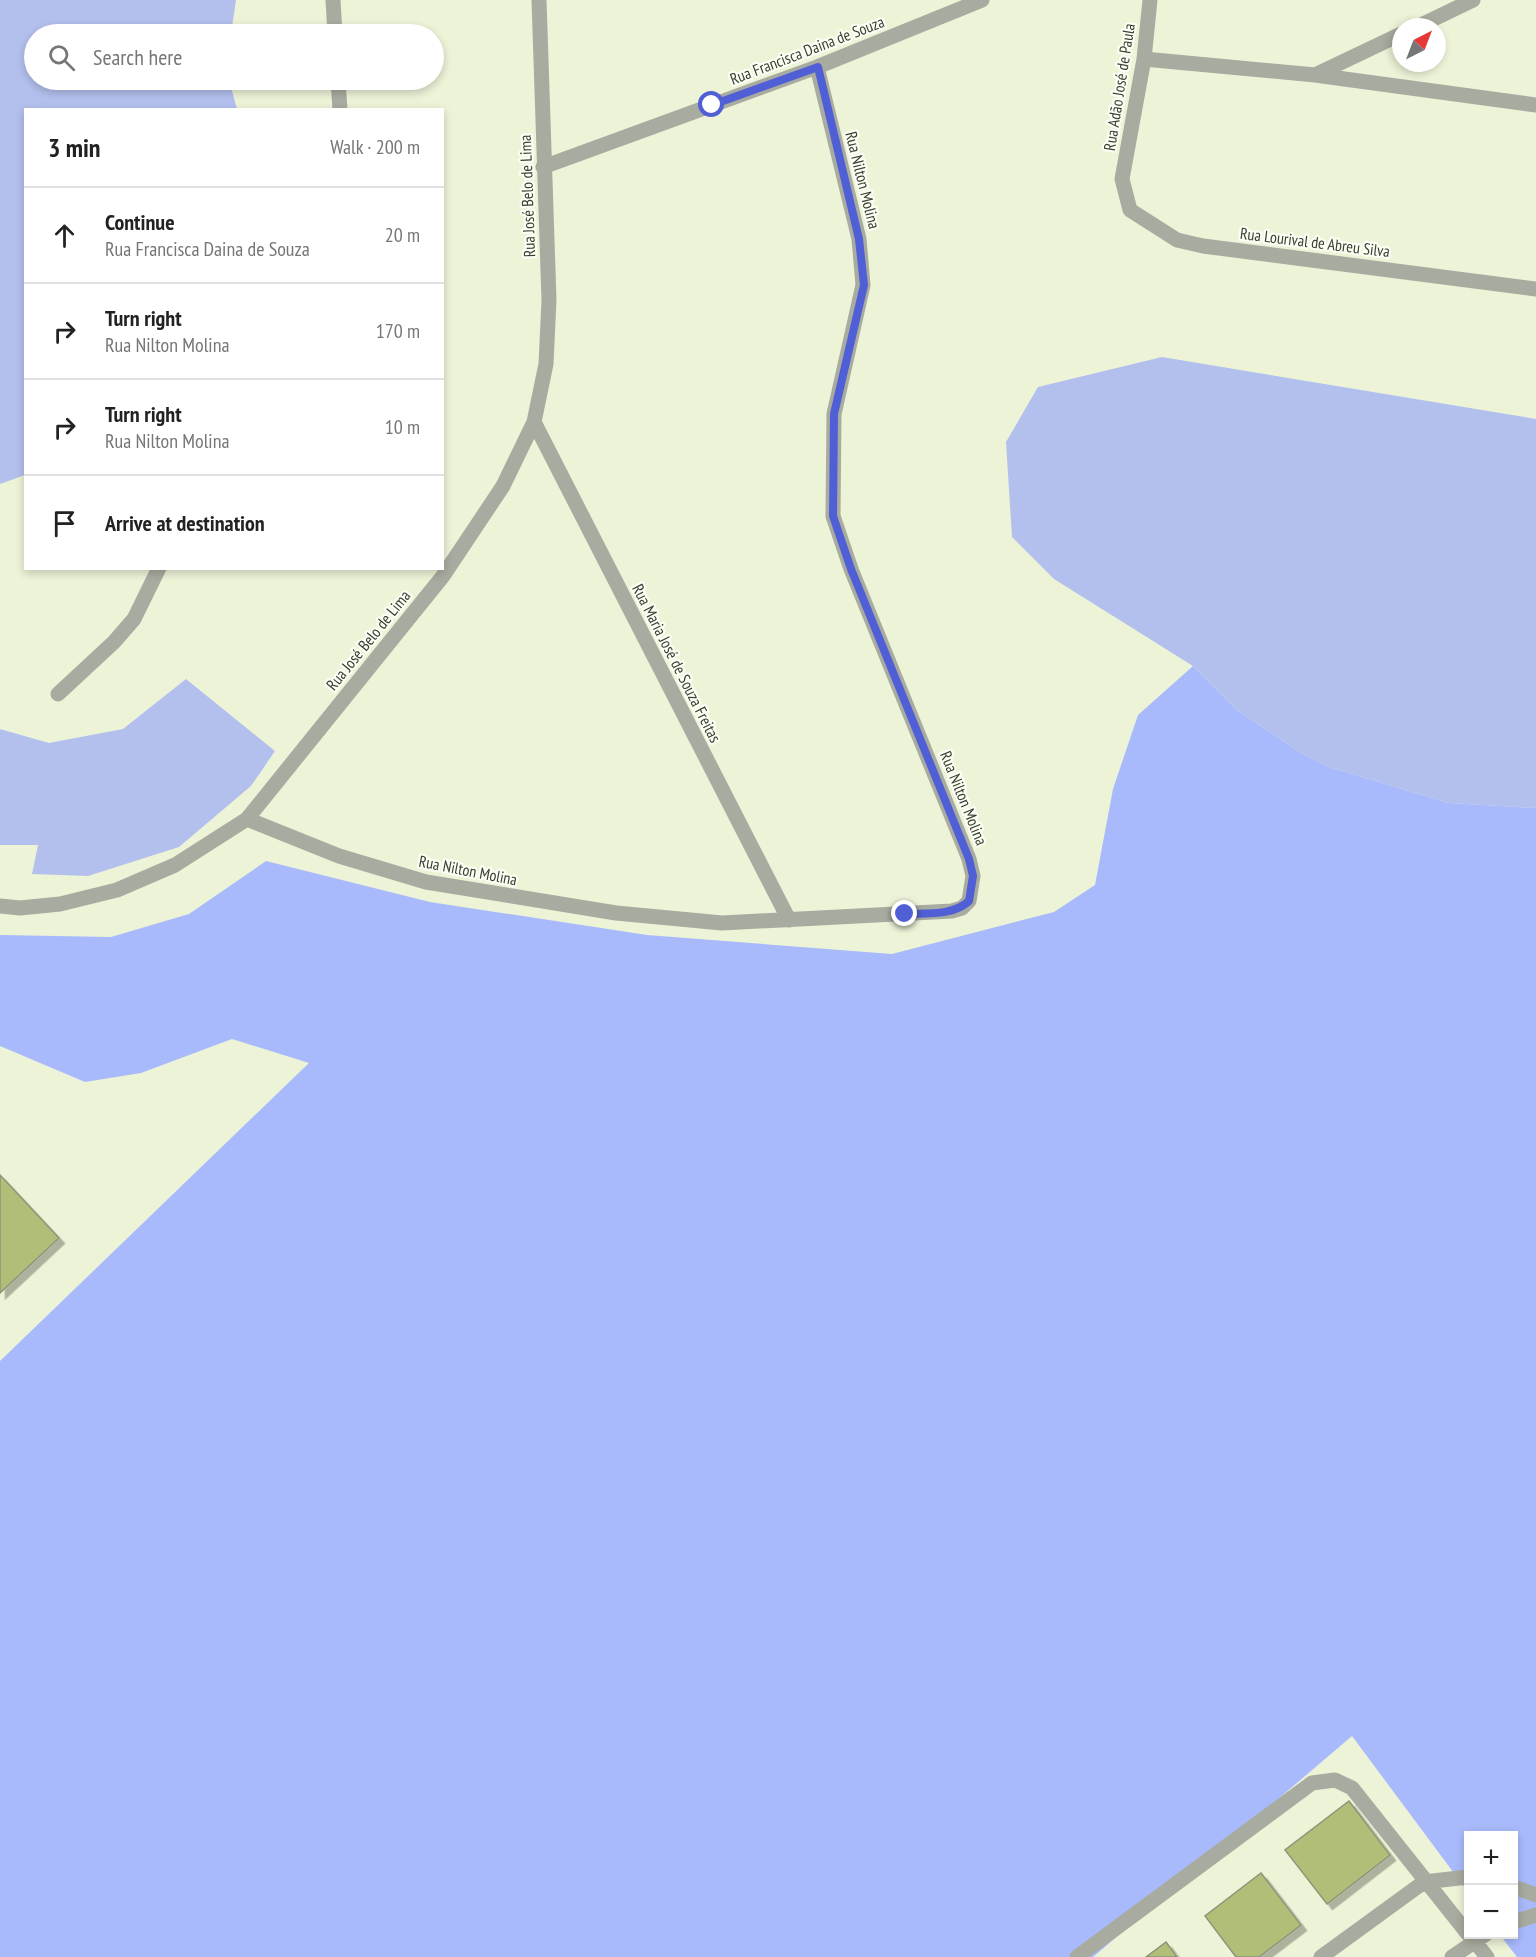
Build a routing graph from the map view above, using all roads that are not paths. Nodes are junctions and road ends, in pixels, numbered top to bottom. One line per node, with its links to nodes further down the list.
1 (333, 0): 7 (street)
2 (539, 0): 15 (street, Rua José Belo de Lima)
3 (982, 0): 10 (street, Rua Francisca Daina de Souza)
4 (1150, 0): 9 (street, Rua Adão José de Paula)
5 (1473, 0): 6 (street)
6 (1436, 18)
7 (334, 24)
8 (1392, 38): 11 (street)
9 (1144, 59): 11 (street); 16 (street, Rua Adão José de Paula)
10 (818, 67): 15 (street, Rua Francisca Daina de Souza); 23 (street, Rua Nilton Molina)
11 (1315, 75): 13 (street)
12 (339, 90): 14 (street)
13 (1536, 105)
14 (340, 108)
15 (543, 167): 18 (street, Rua José Belo de Lima)
16 (1122, 179): 17 (street, Rua Lourival de Abreu Silva)
17 (1536, 289)
18 (534, 422): 21 (street, Rua José Belo de Lima); 23 (street, Rua Maria José de Souza Freitas)
19 (158, 570): 20 (street)
20 (58, 694)
21 (247, 819): 22 (street, Rua José Belo de Lima); 23 (street, Rua Nilton Molina)
22 (0, 906)
23 (789, 920)
24 (1464, 1877): 25 (street)
25 (1424, 1881): 30 (street); 33 (street); 34 (street)
26 (1518, 1888): 27 (street)
27 (1536, 1895)
28 (1536, 1915): 29 (street)
29 (1518, 1921)
30 (1464, 1925)
31 (1471, 1939): 35 (street)
32 (1476, 1939): 36 (street)
33 (1077, 1957)
34 (1322, 1957)
35 (1452, 1957)
36 (1486, 1957)

